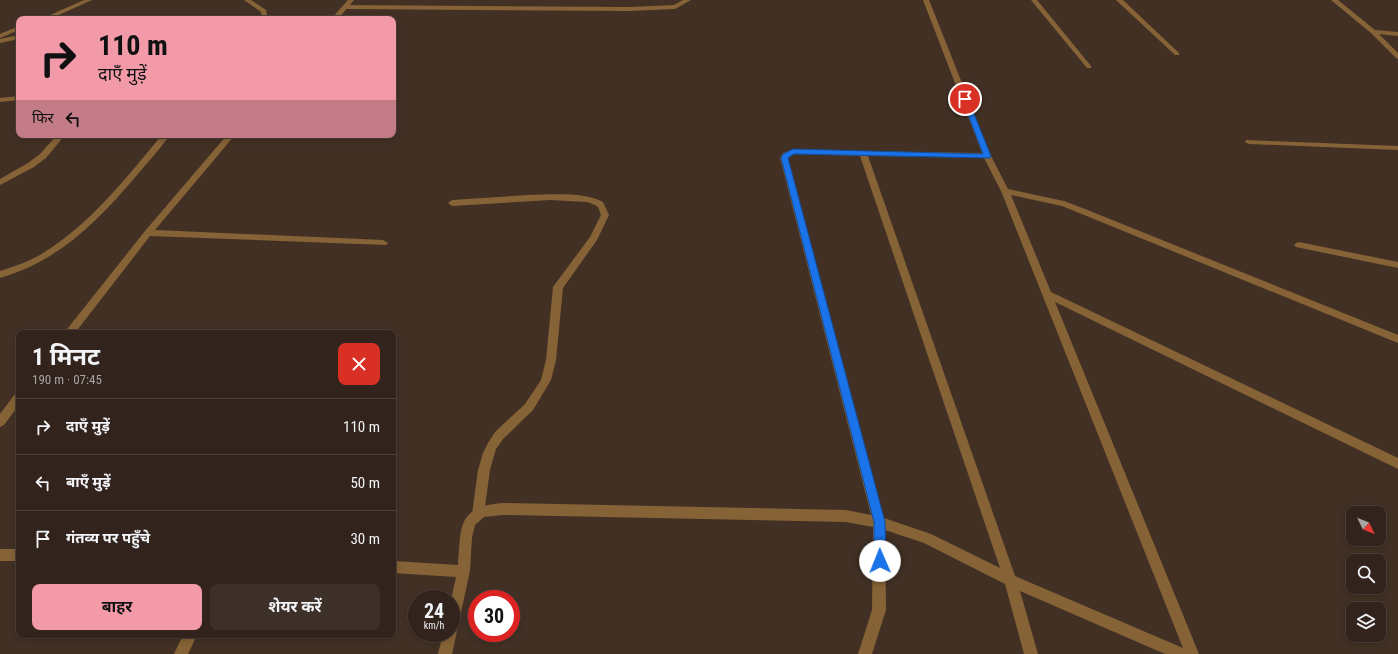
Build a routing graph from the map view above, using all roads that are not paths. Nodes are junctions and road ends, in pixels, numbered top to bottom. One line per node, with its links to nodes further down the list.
1 (89, 0): 10 (street)
2 (247, 0): 11 (street)
3 (352, 0): 9 (street)
4 (688, 0): 9 (street)
5 (926, 0): 30 (street)
6 (1034, 0): 21 (street)
7 (1119, 0): 19 (street)
8 (1334, 0): 14 (street)
9 (346, 7): 12 (street)
10 (51, 16)
11 (265, 16)
12 (337, 16)
13 (16, 29): 16 (street)
14 (1373, 32): 15 (street); 20 (street)
15 (1398, 34)
16 (0, 36)
17 (16, 38): 18 (street)
18 (0, 41)
19 (1176, 54)
20 (1398, 56)
21 (1090, 67)
22 (16, 98): 23 (street)
23 (0, 100)
24 (58, 138): 31 (street)
25 (163, 138): 38 (street)
26 (228, 138): 34 (street)
27 (1249, 142): 28 (street)
28 (1398, 148)
29 (863, 153): 30 (street); 46 (street); 51 (street)
30 (987, 156): 32 (street)
31 (0, 182)
32 (1005, 192): 39 (street); 41 (street)
33 (452, 203): 45 (street)
34 (148, 233): 35 (street); 40 (street)
35 (383, 244)
36 (1299, 246): 37 (street)
37 (1398, 265)
38 (0, 275)
39 (1046, 294): 44 (street); 60 (street)
40 (71, 330)
41 (1398, 339)
42 (16, 401): 43 (street)
43 (0, 422)
44 (1398, 464)
45 (478, 514): 46 (street); 50 (street)
46 (880, 522): 51 (street); 57 (street)
47 (0, 555): 48 (street)
48 (16, 555)
49 (396, 567): 50 (street)
50 (464, 571): 52 (street)
51 (1010, 580): 58 (street); 59 (street)
52 (460, 590)
53 (189, 638): 55 (street)
54 (448, 642): 56 (street)
55 (181, 654)
56 (445, 654)
57 (865, 654)
58 (1030, 654)
59 (1181, 654)
60 (1192, 654)

